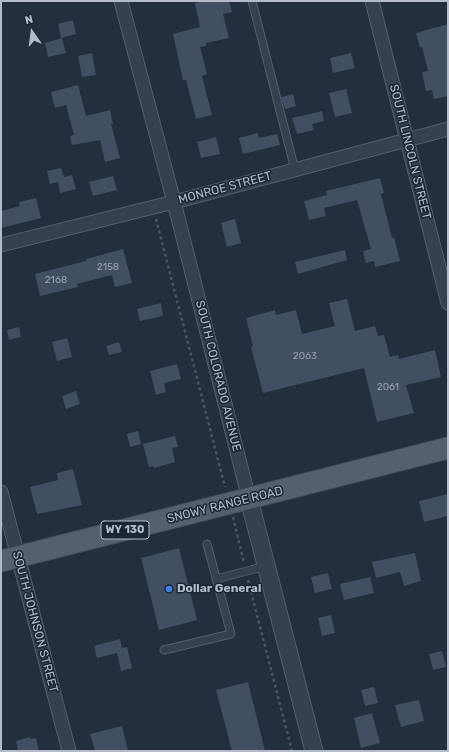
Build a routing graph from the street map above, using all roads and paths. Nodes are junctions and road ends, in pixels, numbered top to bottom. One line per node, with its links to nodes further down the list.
1 (121, 1): 7 (street, SOUTH COLORADO AVENUE)
2 (252, 1): 6 (lane)
3 (372, 1): 5 (street, SOUTH LINCOLN STREET)
4 (448, 129): 5 (street, MONROE STREET)
5 (407, 140): 6 (street, MONROE STREET); 10 (street, SOUTH LINCOLN STREET)
6 (295, 170): 7 (street, MONROE STREET)
7 (174, 202): 9 (street, MONROE STREET); 14 (street, SOUTH COLORADO AVENUE)
8 (156, 218): 12 (path)
9 (1, 245)
10 (448, 303)
11 (448, 448): 14 (main road, SNOWY RANGE ROAD / WY 130)
12 (223, 480)
13 (1, 492): 17 (street, SOUTH JOHNSON STREET)
14 (249, 499): 17 (main road, SNOWY RANGE ROAD / WY 130); 18 (street, SOUTH COLORADO AVENUE)
15 (234, 522): 19 (path)
16 (207, 544): 20 (lane)
17 (10, 559): 22 (street, SOUTH JOHNSON STREET)
18 (266, 566): 19 (lane); 24 (street, SOUTH COLORADO AVENUE)
19 (246, 571): 20 (lane); 23 (path)
20 (216, 579): 21 (lane)
21 (164, 650)
22 (69, 751)
23 (292, 751)
24 (314, 751)

